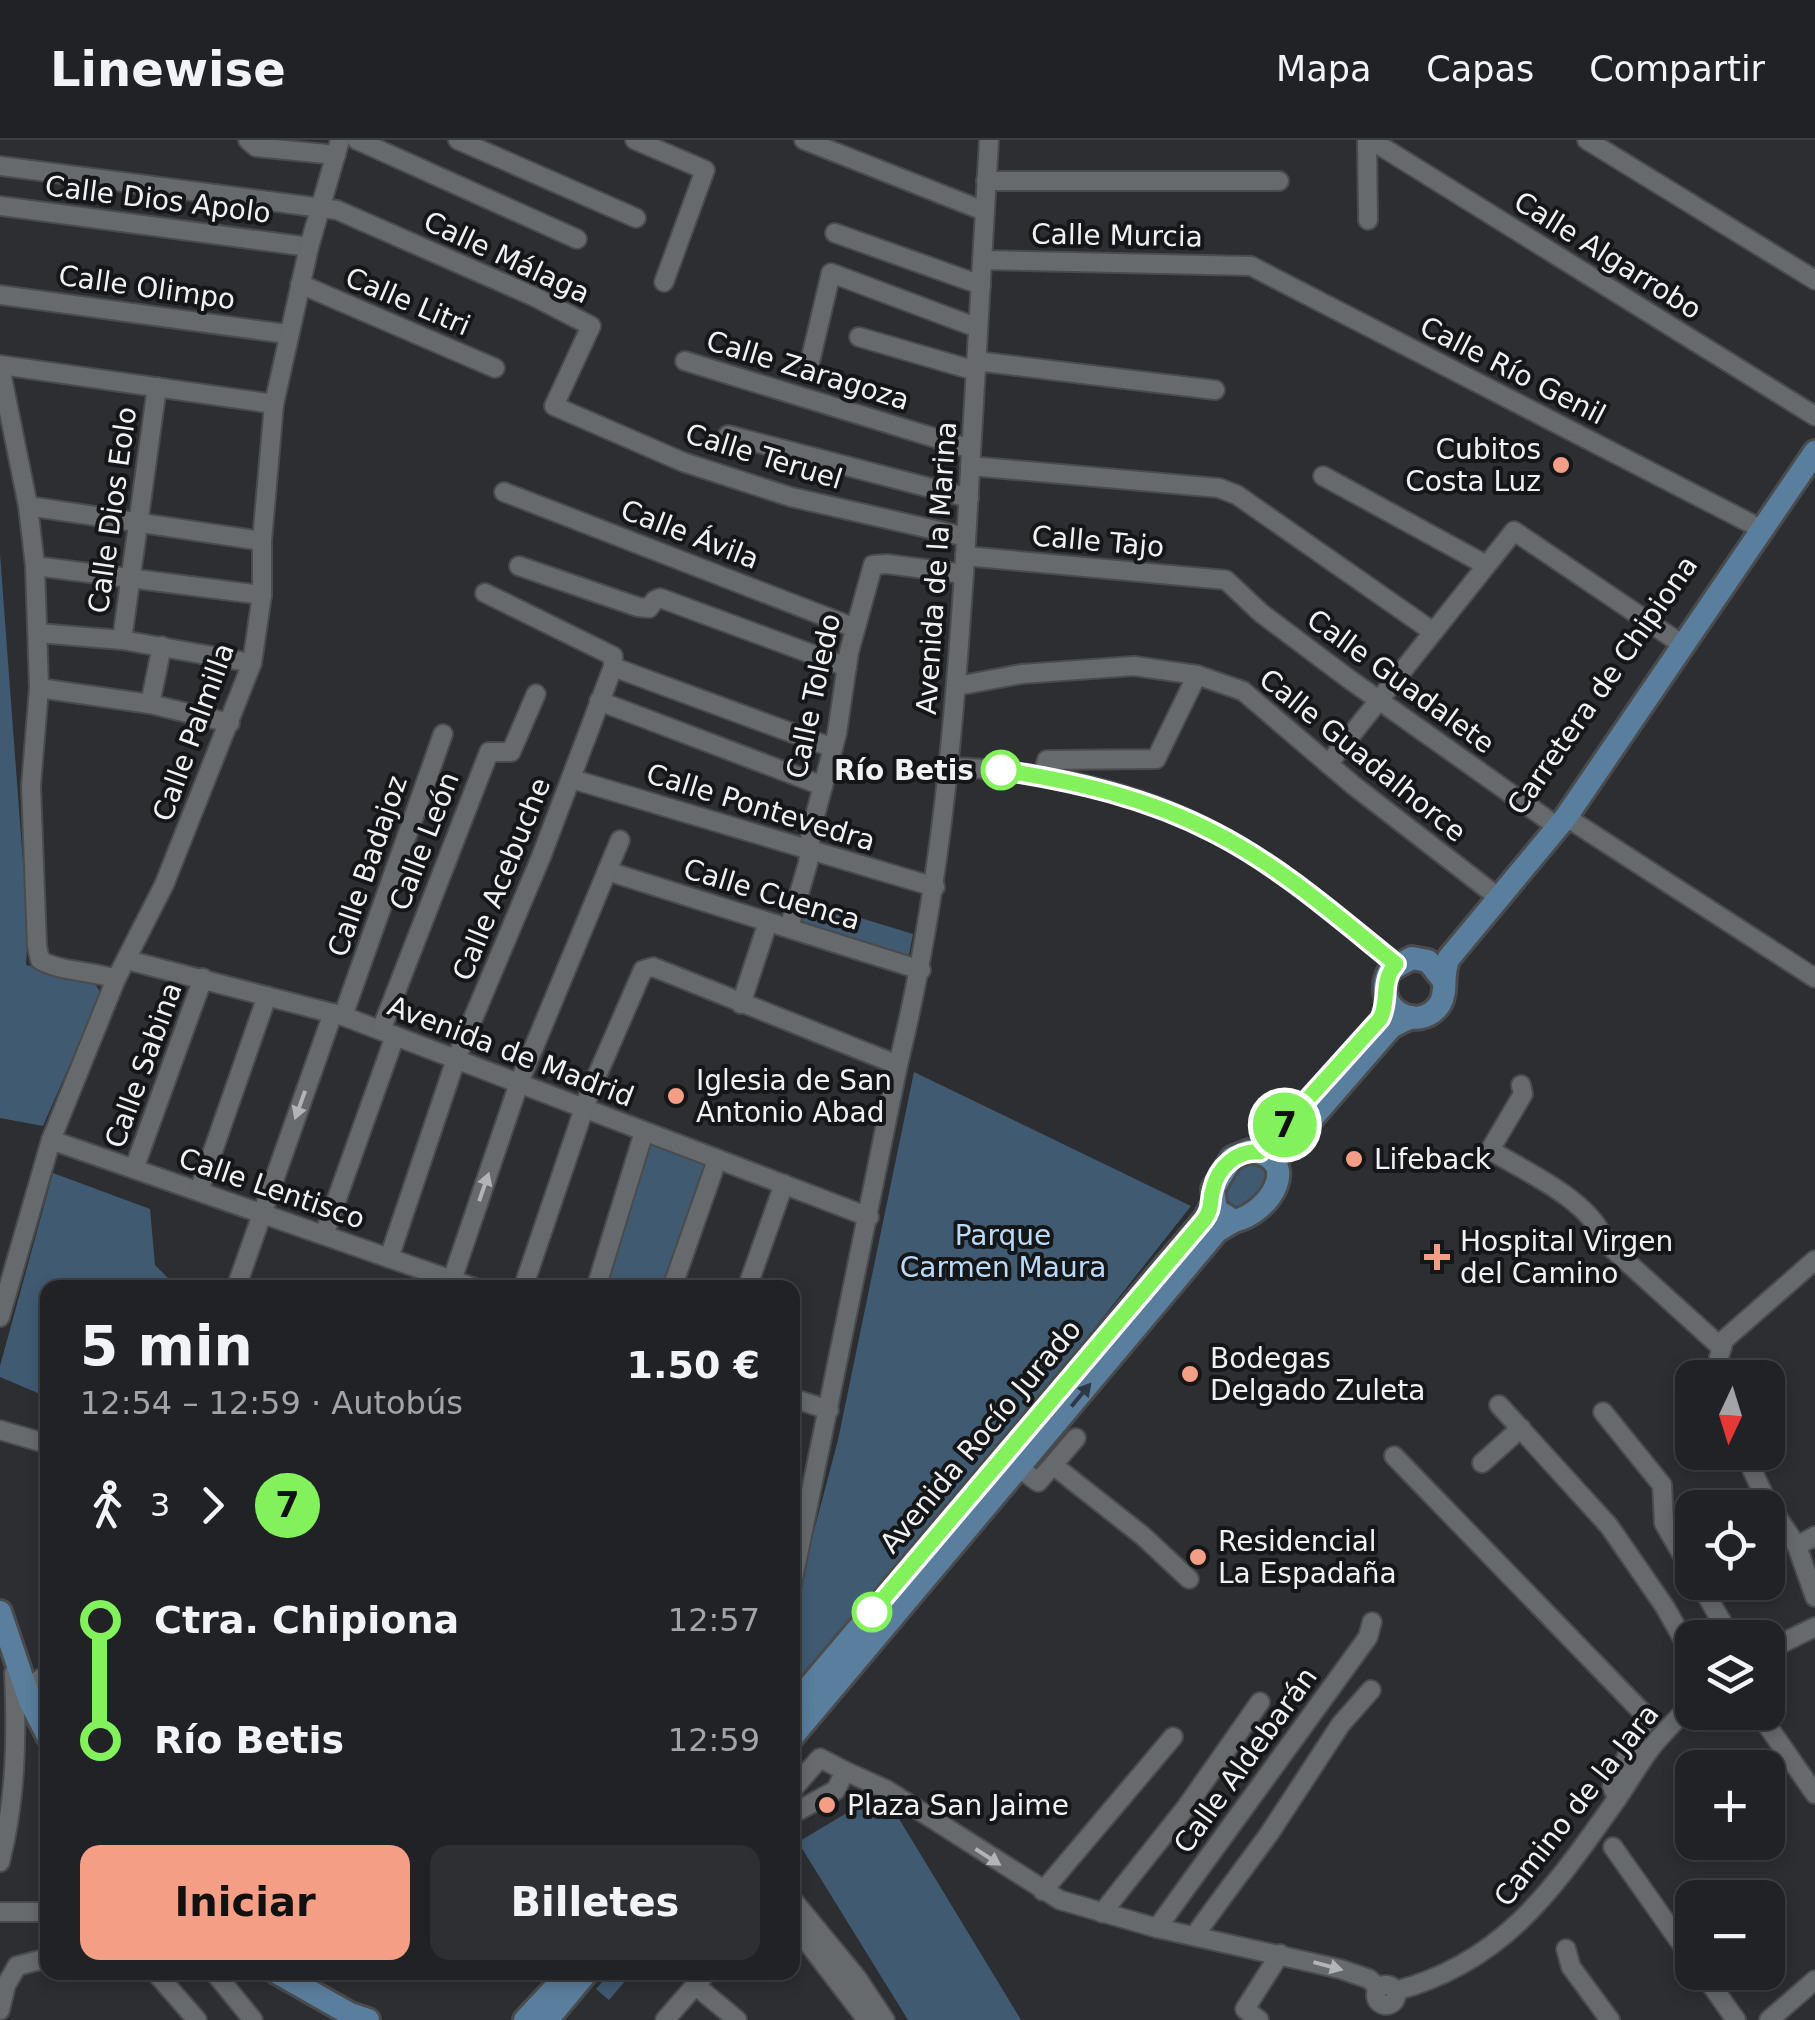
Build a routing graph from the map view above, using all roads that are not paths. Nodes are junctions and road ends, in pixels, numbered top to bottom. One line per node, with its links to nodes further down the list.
1 (248, 140): 9 (street)
2 (356, 140): 19 (street)
3 (458, 140): 16 (street)
4 (635, 140): 24 (street)
5 (804, 140): 15 (street)
6 (988, 140): 11 (street, Avenida de la Marina)
7 (1369, 140): 17 (street); 40 (street, Calle Algarrobo)
8 (1587, 140): 23 (street)
9 (338, 147): 14 (street, Calle Palmilla)
10 (0, 166): 14 (street)
11 (986, 181): 12 (street); 15 (street, Avenida de la Marina)
12 (1279, 181)
13 (0, 206): 20 (street, Calle Dios Apolo)
14 (319, 207): 20 (street, Calle Palmilla); 39 (street, Calle Málaga)
15 (984, 212): 21 (street, Avenida de la Marina)
16 (636, 218)
17 (1368, 220)
18 (836, 233): 26 (street)
19 (577, 238)
20 (309, 246): 25 (street, Calle Palmilla)
21 (982, 260): 22 (street, Calle Murcia); 26 (street, Avenida de la Marina)
22 (1251, 266): 50 (street, Calle Río Genil)
23 (1815, 280)
24 (664, 282)
25 (300, 284): 29 (street, Calle Palmilla); 35 (street, Calle Litri)
26 (980, 284): 28 (street, Avenida de la Marina)
27 (0, 294): 29 (street, Calle Olimpo)
28 (978, 328): 33 (street); 34 (street, Avenida de la Marina)
29 (288, 334): 38 (street, Calle Palmilla)
30 (859, 336): 34 (street)
31 (686, 361): 44 (street, Calle Zaragoza)
32 (0, 366): 36 (street); 48 (street)
33 (810, 366)
34 (976, 366): 37 (street); 44 (street, Avenida de la Marina)
35 (495, 368)
36 (156, 387): 38 (street); 49 (street, Calle Dios Eolo)
37 (1216, 390)
38 (274, 404): 52 (street, Calle Palmilla)
39 (554, 406): 51 (street, Calle Teruel)
40 (1815, 416)
41 (1815, 429): 50 (main road, Carretera de Chipiona)
42 (728, 434): 47 (street)
43 (1815, 452): 85 (main road, Carretera de Chipiona)
44 (971, 457): 47 (street, Avenida de la Marina); 62 (street, Calle Zaragoza)
45 (1324, 476): 53 (street)
46 (504, 492): 61 (street, Calle Ávila)
47 (968, 498): 51 (street, Avenida de la Marina)
48 (28, 506): 49 (street); 54 (street)
49 (140, 522): 52 (street); 57 (street, Calle Dios Eolo)
50 (1750, 523): 64 (main road, Carretera de Chipiona)
51 (966, 537): 56 (street, Avenida de la Marina)
52 (262, 541): 60 (street, Calle Palmilla)
53 (1486, 565): 62 (street); 64 (street)
54 (35, 566): 57 (street); 63 (street)
55 (518, 566): 69 (street)
56 (964, 566): 58 (street, Calle Tajo); 61 (street, Calle Toledo); 71 (street, Avenida de la Marina)
57 (132, 580): 60 (street); 65 (street, Calle Dios Eolo)
58 (1226, 580): 74 (street, Calle Guadalete)
59 (485, 593): 68 (street)
60 (262, 595): 67 (street, Calle Palmilla)
61 (855, 628): 69 (street, Calle Toledo)
62 (1432, 631): 74 (street)
63 (38, 634): 65 (street); 72 (street)
64 (1674, 639): 85 (main road, Carretera de Chipiona)
65 (122, 640): 66 (street)
66 (162, 646): 67 (street); 76 (street)
67 (252, 663): 77 (street, Calle Palmilla)
68 (613, 667): 75 (street, Calle Acebuche); 79 (street)
69 (847, 667): 79 (street, Calle Toledo)
70 (1197, 675): 71 (street, Calle Guadalhorce); 80 (street, Calle Guadalhorce); 82 (street)
71 (956, 686): 81 (street, Avenida de la Marina)
72 (38, 688): 76 (street); 97 (street)
73 (536, 694): 106 (street, Calle León)
74 (1378, 700): 80 (street); 85 (street, Calle Guadalete)
75 (599, 701): 83 (street, Calle Acebuche); 84 (street)
76 (150, 704): 77 (street)
77 (230, 723): 94 (street, Calle Palmilla)
78 (443, 734): 104 (street, Calle Badajoz)
79 (833, 748): 84 (street, Calle Toledo)
80 (1328, 764): 90 (street, Calle Guadalhorce)
81 (949, 768): 82 (street); 89 (street, Avenida de la Marina)
82 (1042, 777): 95 (street)
83 (572, 779): 87 (street, Calle Pontevedra); 107 (street, Calle Acebuche)
84 (823, 786): 87 (street, Calle Toledo)
85 (1557, 818): 90 (main road, Carretera de Chipiona); 99 (street, Calle Guadalete); 100 (main road, Carretera de Chipiona)
86 (620, 840): 88 (street)
87 (810, 850): 89 (street, Calle Pontevedra); 92 (street, Calle Toledo)
88 (607, 871): 91 (street, Calle Cuenca); 109 (street)
89 (935, 887): 96 (street, Avenida de la Marina)
90 (1490, 891): 93 (main road, Carretera de Chipiona)
91 (768, 922): 92 (street, Calle Cuenca); 103 (street)
92 (788, 928): 96 (street, Calle Cuenca)
93 (1420, 958): 95 (main road); 100 (main road)
94 (127, 960): 97 (street, Calle Palmilla); 98 (street, Avenida de Madrid)
95 (1396, 964): 102 (main road)
96 (921, 970): 108 (street, Avenida de la Marina)
97 (116, 978): 113 (street, Calle Palmilla)
98 (203, 978): 101 (street, Avenida de Madrid); 116 (street, Calle Sabina)
99 (1815, 978)
100 (1444, 980): 105 (main road)
101 (268, 996): 104 (street, Avenida de Madrid); 118 (street)
102 (1387, 1000): 105 (main road); 114 (main road)
103 (741, 1004): 108 (street); 111 (street)
104 (338, 1015): 106 (street, Avenida de Madrid); 120 (street, Calle Badajoz, one-way to 120)
105 (1411, 1018): 114 (main road)
106 (388, 1033): 107 (street, Avenida de Madrid); 123 (street)
107 (456, 1059): 109 (street, Avenida de Madrid); 124 (street, Calle Acebuche)
108 (898, 1065): 121 (street, Avenida de la Marina)
109 (519, 1083): 111 (street, Avenida de Madrid); 127 (street, one-way to 109)
110 (1521, 1085): 133 (street)
111 (584, 1108): 112 (street, Avenida de Madrid); 128 (street)
112 (644, 1132): 115 (street, Avenida de Madrid); 129 (street)
113 (51, 1140): 116 (street, Calle Lentisco); 132 (street, Calle Palmilla)
114 (1267, 1157): 119 (main road); 122 (main road)
115 (717, 1160): 117 (street, Avenida de Madrid); 130 (street)
116 (134, 1170): 118 (street, Calle Lentisco)
117 (784, 1184): 121 (street, Avenida de Madrid); 131 (street)
118 (198, 1191): 120 (street, Calle Lentisco)
119 (1213, 1204): 122 (main road); 163 (main road, Avenida Rocío Jurado)
120 (260, 1213): 123 (street, Calle Lentisco); 126 (street, Calle Badajoz)
121 (869, 1217): 137 (street, Avenida de la Marina)
122 (1234, 1220): 146 (main road, Avenida Rocío Jurado, one-way to 122)
123 (324, 1235): 124 (street, Calle Lentisco)
124 (389, 1258): 127 (street, Calle Lentisco)
125 (1815, 1260): 133 (street)
126 (239, 1280)
127 (452, 1280)
128 (526, 1280)
129 (598, 1280)
130 (675, 1280)
131 (751, 1280)
132 (0, 1317)
133 (1722, 1348): 134 (street)
134 (1719, 1360)
135 (800, 1401): 137 (street)
136 (1500, 1405): 139 (street)
137 (829, 1410): 150 (street, Avenida de la Marina)
138 (1604, 1412): 149 (street)
139 (1522, 1428): 144 (street); 156 (street)
140 (0, 1430): 142 (street)
141 (1076, 1438): 145 (street)
142 (40, 1442)
143 (1394, 1456): 173 (street)
144 (1482, 1463)
145 (1053, 1465): 146 (street, Avenida Rocío Jurado); 152 (street)
146 (1019, 1468): 167 (main road, Avenida Rocío Jurado)
147 (1753, 1470): 151 (street)
148 (1815, 1536): 151 (street)
149 (1675, 1542)
150 (800, 1546)
151 (1797, 1546): 153 (street)
152 (1189, 1580)
153 (1815, 1597)
154 (0, 1612): 159 (main road)
155 (1372, 1622): 182 (street, Calle Aldebarán)
156 (1675, 1624)
157 (1815, 1627): 158 (street)
158 (1785, 1642)
159 (16, 1663): 161 (main road); 176 (street)
160 (40, 1679): 161 (street)
161 (25, 1688): 165 (main road)
162 (1371, 1690): 185 (street)
163 (800, 1698)
164 (1260, 1702): 181 (street)
165 (40, 1719)
166 (1675, 1722): 173 (street, Camino de la Jara)
167 (800, 1728)
168 (1771, 1730): 172 (street)
169 (1174, 1736): 177 (street)
170 (845, 1770): 171 (street); 174 (street); 177 (street, one-way to 177)
171 (800, 1781)
172 (1815, 1794)
173 (1617, 1799): 198 (street, Camino de la Jara)
174 (800, 1810)
175 (1613, 1848): 184 (street)
176 (0, 1862)
177 (1043, 1891): 181 (street)
178 (800, 1909): 208 (street)
179 (0, 1912): 180 (street)
180 (40, 1912)
181 (1102, 1913): 182 (street)
182 (1157, 1928): 185 (street)
183 (800, 1932): 207 (street)
184 (1675, 1935)
185 (1194, 1936): 187 (street)
186 (1566, 1949): 210 (street)
187 (1280, 1954): 198 (street, one-way to 198); 209 (street)
188 (40, 1960): 199 (street)
189 (162, 1980): 201 (street)
190 (220, 1980): 202 (street)
191 (290, 1980): 200 (main road)
192 (562, 1980): 203 (main road)
193 (581, 1980): 204 (main road)
194 (700, 1980): 205 (street)
195 (702, 1980): 206 (street)
196 (1812, 1987): 212 (street)
197 (1715, 1990): 211 (street)
198 (1382, 2001)
199 (0, 2010)
200 (357, 2018)
201 (197, 2020)
202 (253, 2020)
203 (524, 2020)
204 (546, 2020)
205 (665, 2020)
206 (737, 2020)
207 (867, 2020)
208 (885, 2020)
209 (1259, 2020)
210 (1610, 2020)
211 (1736, 2020)
212 (1769, 2020)

